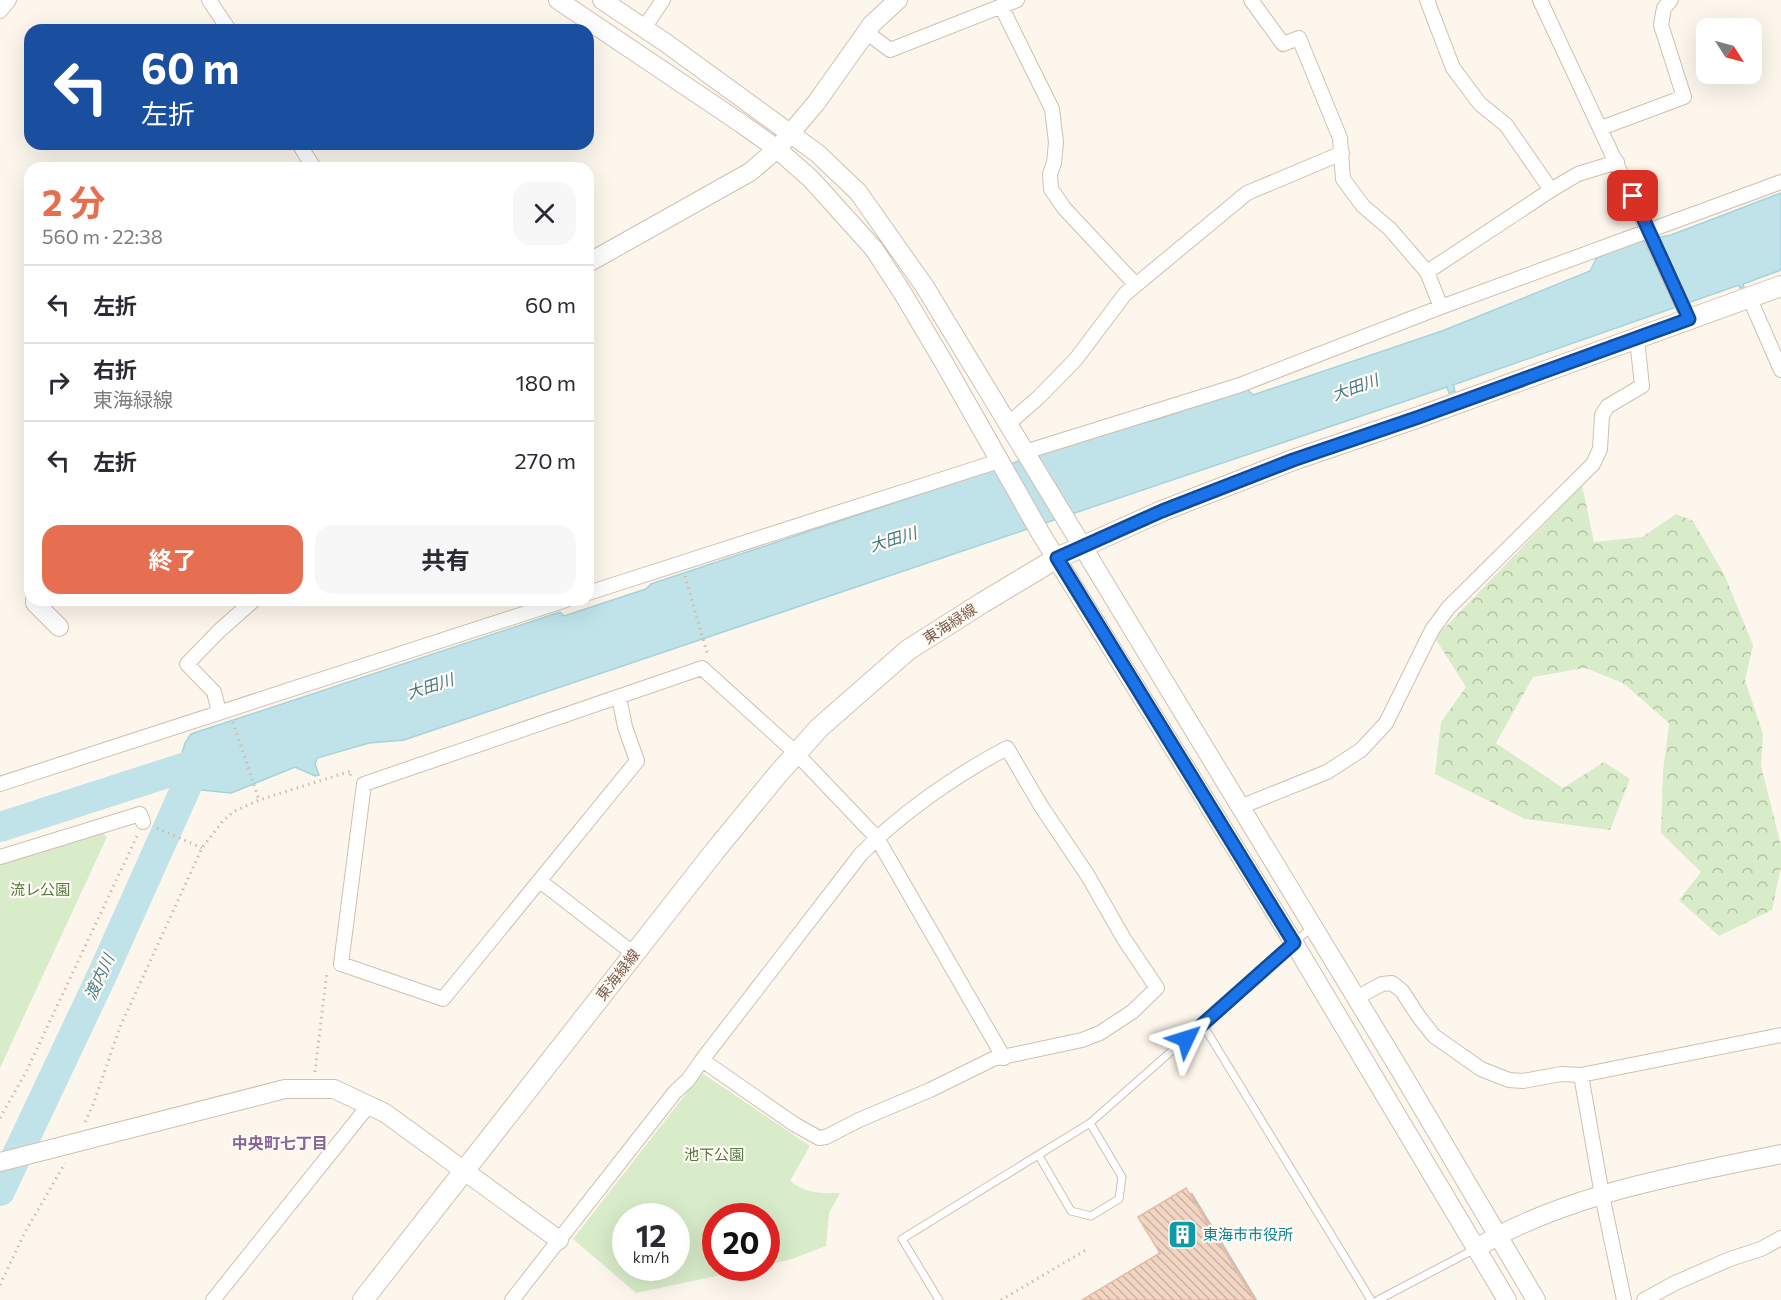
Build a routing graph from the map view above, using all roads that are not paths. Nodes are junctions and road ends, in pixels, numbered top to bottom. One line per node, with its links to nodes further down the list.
1 (9, 0): 13 (street)
2 (209, 0): 14 (street)
3 (558, 0): 16 (street)
4 (602, 0): 17 (street)
5 (663, 0): 17 (street)
6 (898, 0): 18 (street)
7 (1017, 0): 12 (street)
8 (1251, 0): 22 (street)
9 (1427, 0): 25 (street)
10 (1540, 0): 19 (street)
11 (1671, 0): 19 (street)
12 (1001, 6): 18 (street); 29 (street)
13 (0, 11)
14 (225, 24)
15 (594, 24): 21 (street)
16 (594, 24)
17 (644, 28): 20 (street)
18 (866, 32): 20 (street)
19 (1601, 128): 23 (street)
20 (790, 133): 21 (street); 36 (street)
21 (777, 149): 27 (street); 38 (street)
22 (1342, 153): 28 (street); 29 (street)
23 (1617, 162): 25 (street); 26 (street)
24 (1781, 182): 26 (street)
25 (1551, 190): 28 (street)
26 (1650, 232): 32 (street); 33 (street)
27 (594, 260)
28 (1427, 272): 32 (street)
29 (1136, 285): 36 (street)
30 (1781, 286): 31 (main road, 東海緑線)
31 (1749, 297): 33 (main road, 東海緑線); 35 (street)
32 (1441, 307): 37 (street)
33 (1688, 315): 34 (main road, 東海緑線)
34 (1637, 339): 39 (main road, 東海緑線); 50 (street)
35 (1781, 370)
36 (1008, 424): 37 (street)
37 (1027, 455): 39 (street)
38 (1001, 464): 40 (street); 41 (street)
39 (1082, 547): 40 (main road, 東海緑線); 50 (street)
40 (1057, 558): 48 (main road, 東海緑線); 56 (street)
41 (594, 591)
42 (38, 606): 45 (street)
43 (247, 606): 47 (street)
44 (548, 606): 47 (street)
45 (59, 627)
46 (619, 697): 48 (street); 54 (street); 54 (street)
47 (225, 714): 49 (street)
48 (795, 753): 52 (street); 57 (main road, 東海緑線)
49 (0, 784)
50 (1240, 807): 55 (street)
51 (145, 823): 53 (street)
52 (877, 838): 61 (street); 61 (street); 62 (street)
53 (0, 857)
54 (540, 881): 57 (street)
55 (1312, 927): 56 (lane); 58 (street)
56 (1294, 943): 59 (lane); 74 (street)
57 (634, 954): 69 (main road, 東海緑線)
58 (1356, 998): 63 (street); 71 (street)
59 (1203, 1025): 65 (lane); 79 (lane)
60 (1781, 1035): 63 (street)
61 (1005, 1058): 62 (street)
62 (702, 1060): 73 (street)
63 (1581, 1075): 70 (street)
64 (369, 1105): 68 (street); 69 (street); 75 (street)
65 (1090, 1123): 67 (lane); 67 (lane)
66 (1781, 1154): 70 (street)
67 (1039, 1156): 78 (lane)
68 (0, 1162)
69 (464, 1172): 73 (street); 76 (main road, 東海緑線)
70 (1602, 1195): 71 (street); 83 (street)
71 (1497, 1235): 74 (street); 82 (street)
72 (1781, 1238): 84 (street)
73 (559, 1240): 77 (street)
74 (1475, 1249): 80 (lane); 81 (street)
75 (213, 1300)
76 (363, 1300)
77 (512, 1300)
78 (939, 1300)
79 (1371, 1300)
80 (1378, 1300)
81 (1507, 1300)
82 (1536, 1300)
83 (1624, 1300)
84 (1644, 1300)

